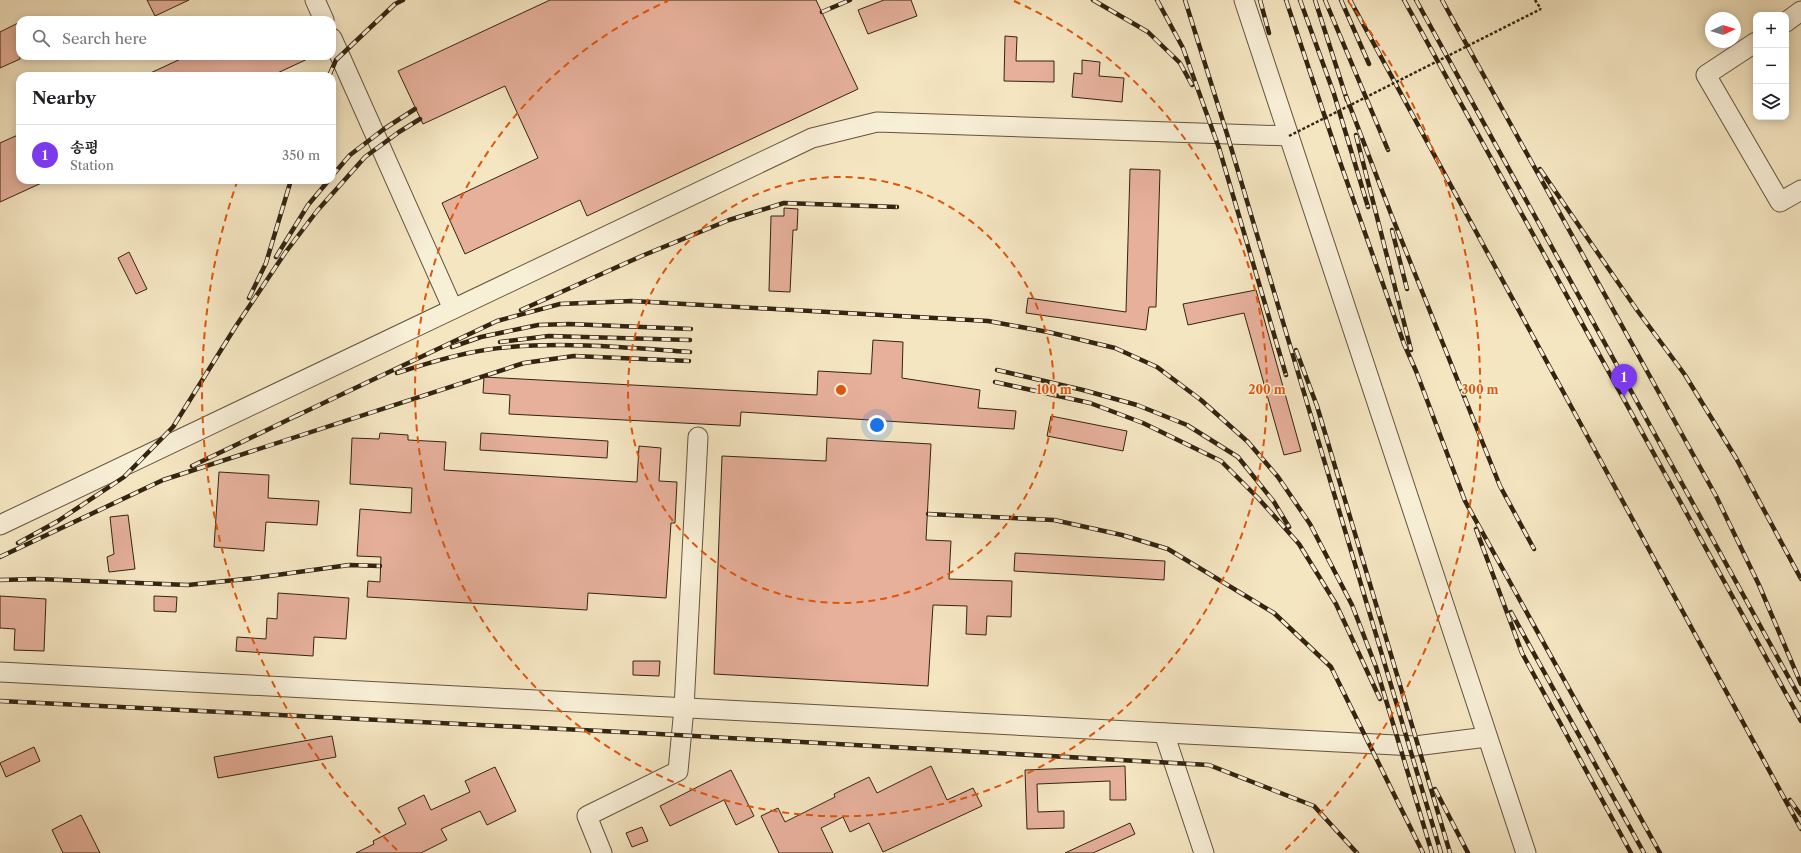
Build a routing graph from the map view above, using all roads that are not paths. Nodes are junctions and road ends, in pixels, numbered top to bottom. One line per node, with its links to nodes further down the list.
1 (315, 0): 4 (street)
2 (1244, 0): 8 (street)
3 (1801, 11): 5 (street)
4 (322, 16)
5 (1789, 20)
6 (1753, 44): 9 (street)
7 (336, 47): 10 (street)
8 (1289, 136): 10 (street); 16 (street)
9 (1801, 190)
10 (453, 309): 12 (street)
11 (698, 437): 14 (street)
12 (0, 525)
13 (0, 672): 14 (street)
14 (684, 708): 15 (street); 17 (street)
15 (1164, 733): 16 (street); 18 (street)
16 (1487, 737): 19 (street)
17 (602, 853)
18 (1204, 853)
19 (1526, 853)

